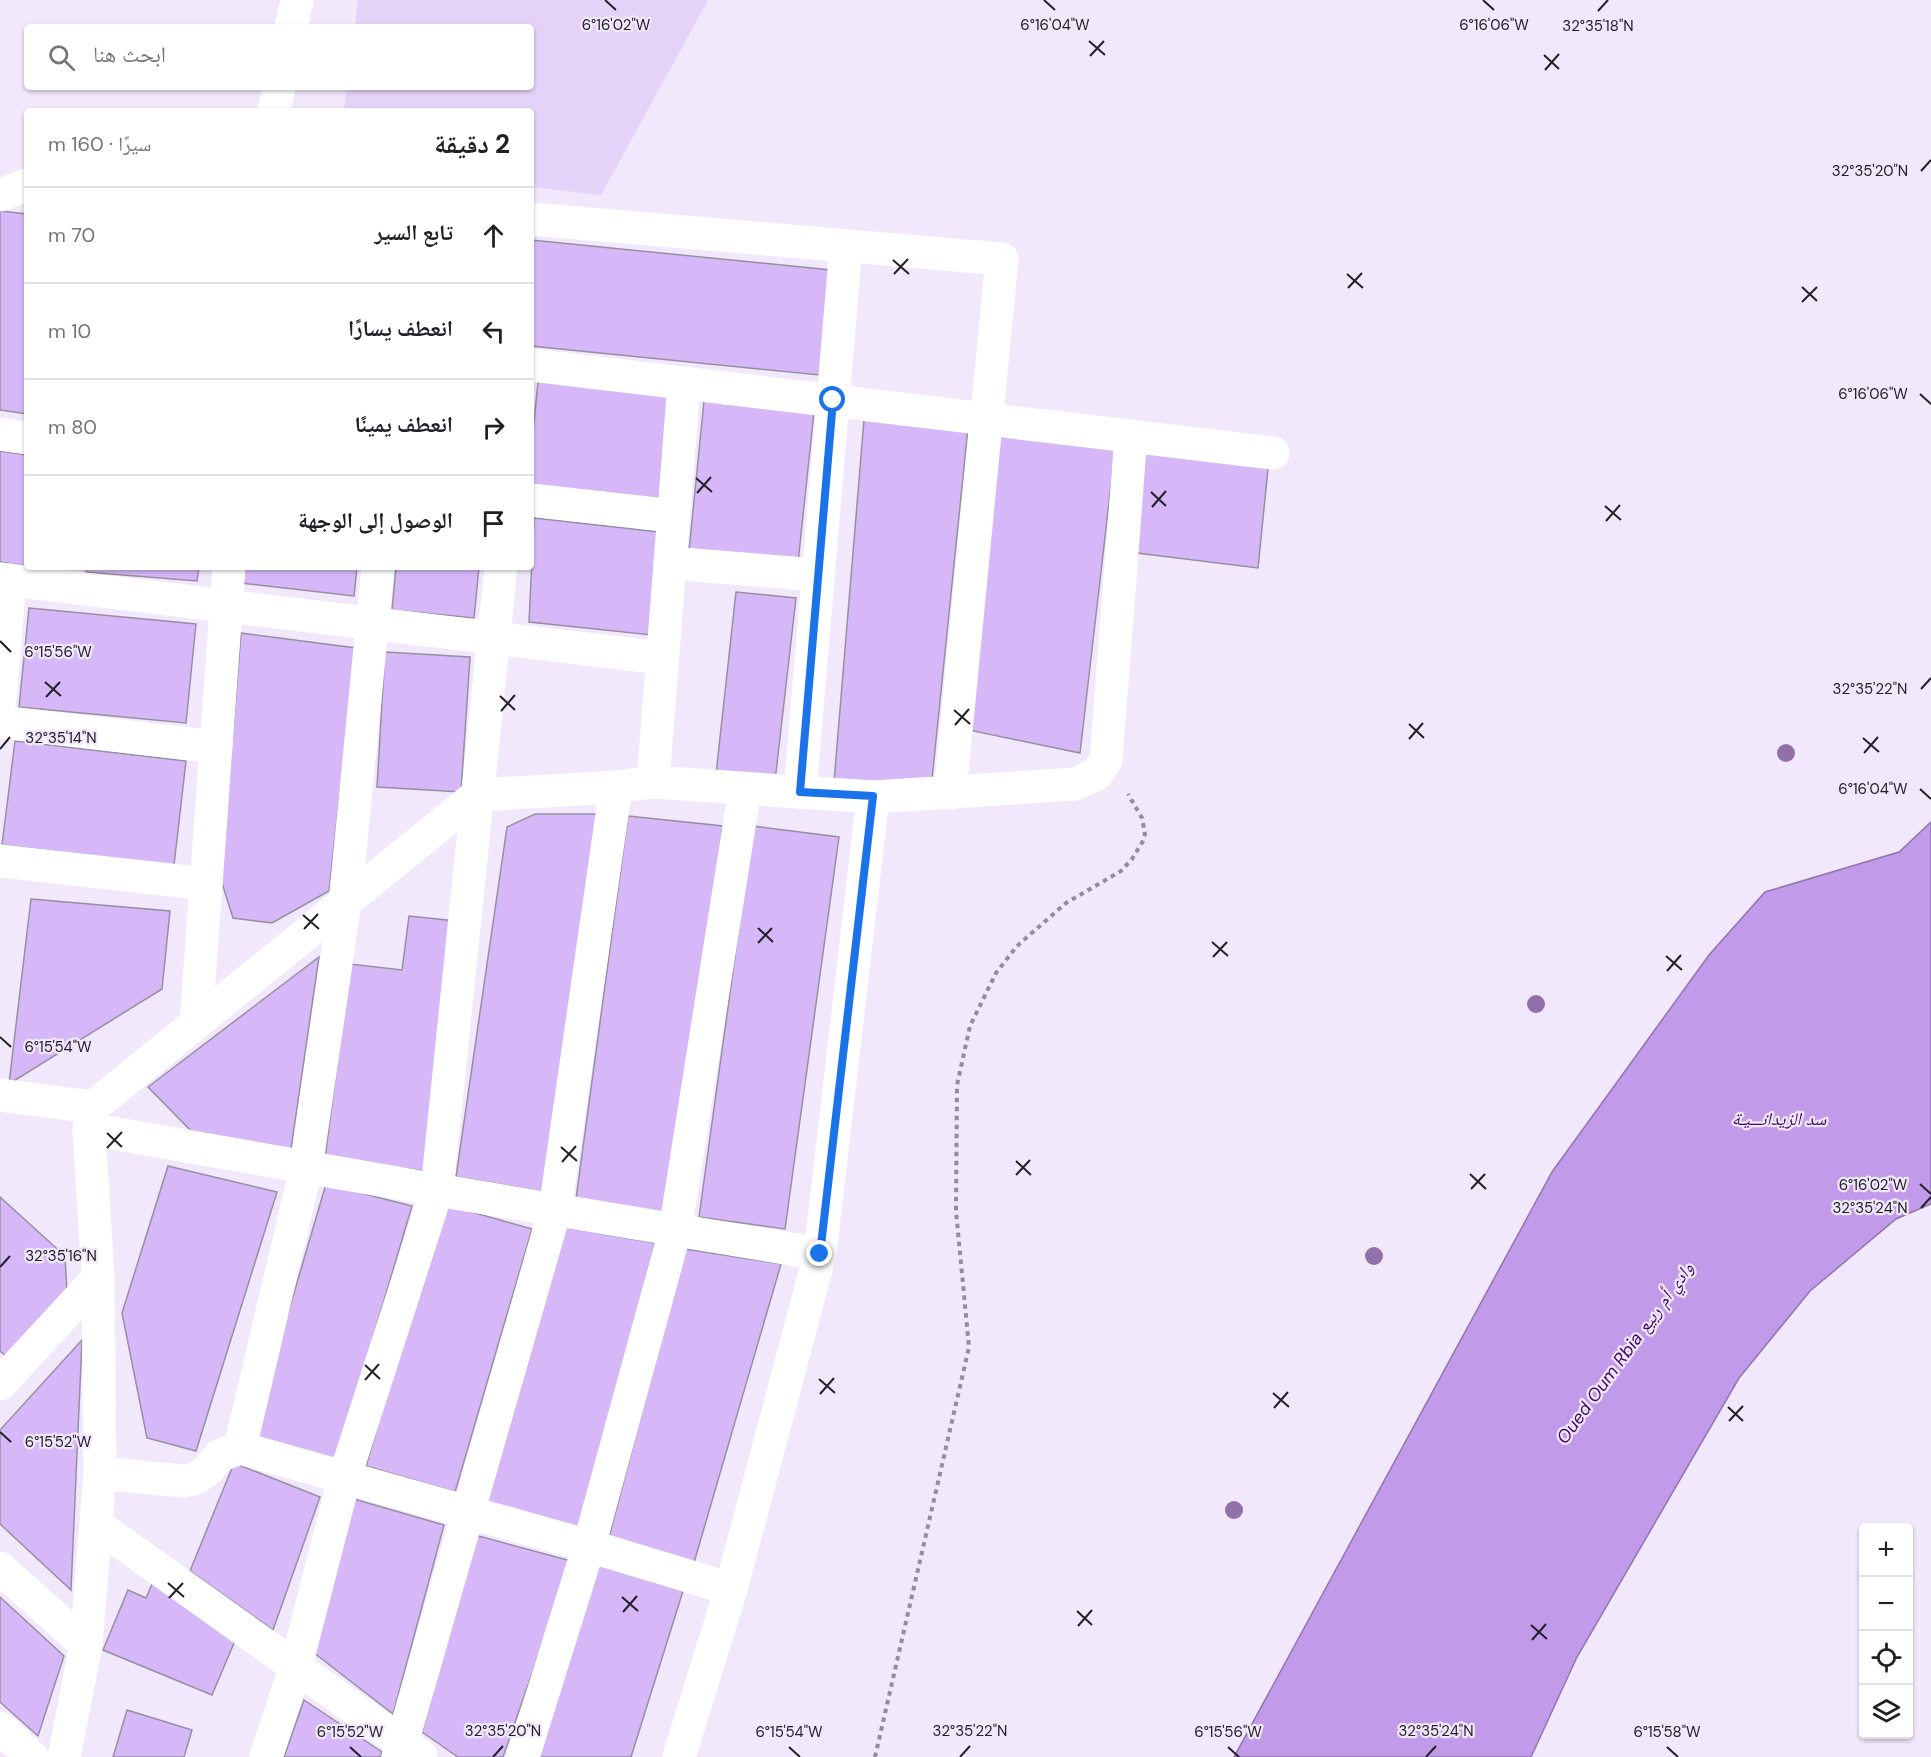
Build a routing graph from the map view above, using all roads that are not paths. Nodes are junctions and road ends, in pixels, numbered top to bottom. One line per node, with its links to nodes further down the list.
1 (297, 0): 2 (street)
2 (292, 24)
3 (278, 90): 4 (street)
4 (275, 108)
5 (24, 186): 6 (street)
6 (0, 195)
7 (534, 219): 8 (street)
8 (846, 246): 11 (street); 12 (street)
9 (534, 365): 10 (street)
10 (684, 383): 11 (street); 18 (street)
11 (833, 400): 12 (street); 23 (street)
12 (987, 419): 14 (street); 37 (street)
13 (0, 434): 15 (street)
14 (1131, 436): 16 (street); 37 (street)
15 (24, 438)
16 (1273, 453)
17 (534, 501): 18 (street)
18 (674, 516): 19 (street)
19 (670, 563): 23 (street); 29 (street)
20 (229, 570): 26 (street)
21 (378, 570): 27 (street)
22 (501, 570): 28 (street)
23 (818, 575): 36 (street)
24 (70, 577): 25 (street); 26 (street)
25 (5, 580): 30 (street)
26 (226, 606): 27 (street); 32 (street)
27 (374, 623): 28 (street); 42 (street)
28 (494, 638): 29 (street); 38 (street)
29 (662, 658): 33 (street)
30 (0, 700)
31 (0, 722): 32 (street)
32 (216, 747): 41 (street)
33 (653, 782): 34 (street); 35 (street)
34 (616, 787): 38 (street); 48 (street)
35 (745, 789): 36 (street); 49 (street)
36 (800, 792): 39 (street)
37 (950, 793): 39 (street)
38 (477, 795): 42 (street); 47 (street)
39 (873, 796): 50 (street)
40 (0, 861): 41 (street)
41 (206, 884): 43 (street)
42 (345, 902): 43 (street); 46 (street)
43 (196, 1023): 45 (street)
44 (0, 1095): 45 (street)
45 (91, 1118): 46 (street); 51 (street)
46 (306, 1168): 47 (street); 53 (street)
47 (438, 1190): 48 (street); 55 (street)
48 (555, 1210): 49 (street); 56 (street)
49 (675, 1231): 50 (street); 58 (street)
50 (820, 1254): 60 (street)
51 (98, 1278): 52 (street); 54 (street)
52 (2, 1378)
53 (240, 1448): 54 (street); 55 (street)
54 (100, 1473): 57 (street)
55 (345, 1476): 56 (street); 62 (street)
56 (469, 1512): 58 (street); 64 (street)
57 (97, 1525): 61 (street); 62 (street)
58 (589, 1546): 60 (street); 68 (street)
59 (0, 1568): 61 (street)
60 (731, 1589): 69 (street)
61 (86, 1645): 66 (street)
62 (296, 1666): 64 (street); 67 (street)
63 (0, 1728): 65 (street)
64 (408, 1752)
65 (32, 1757)
66 (64, 1757)
67 (266, 1757)
68 (523, 1757)
69 (679, 1757)

